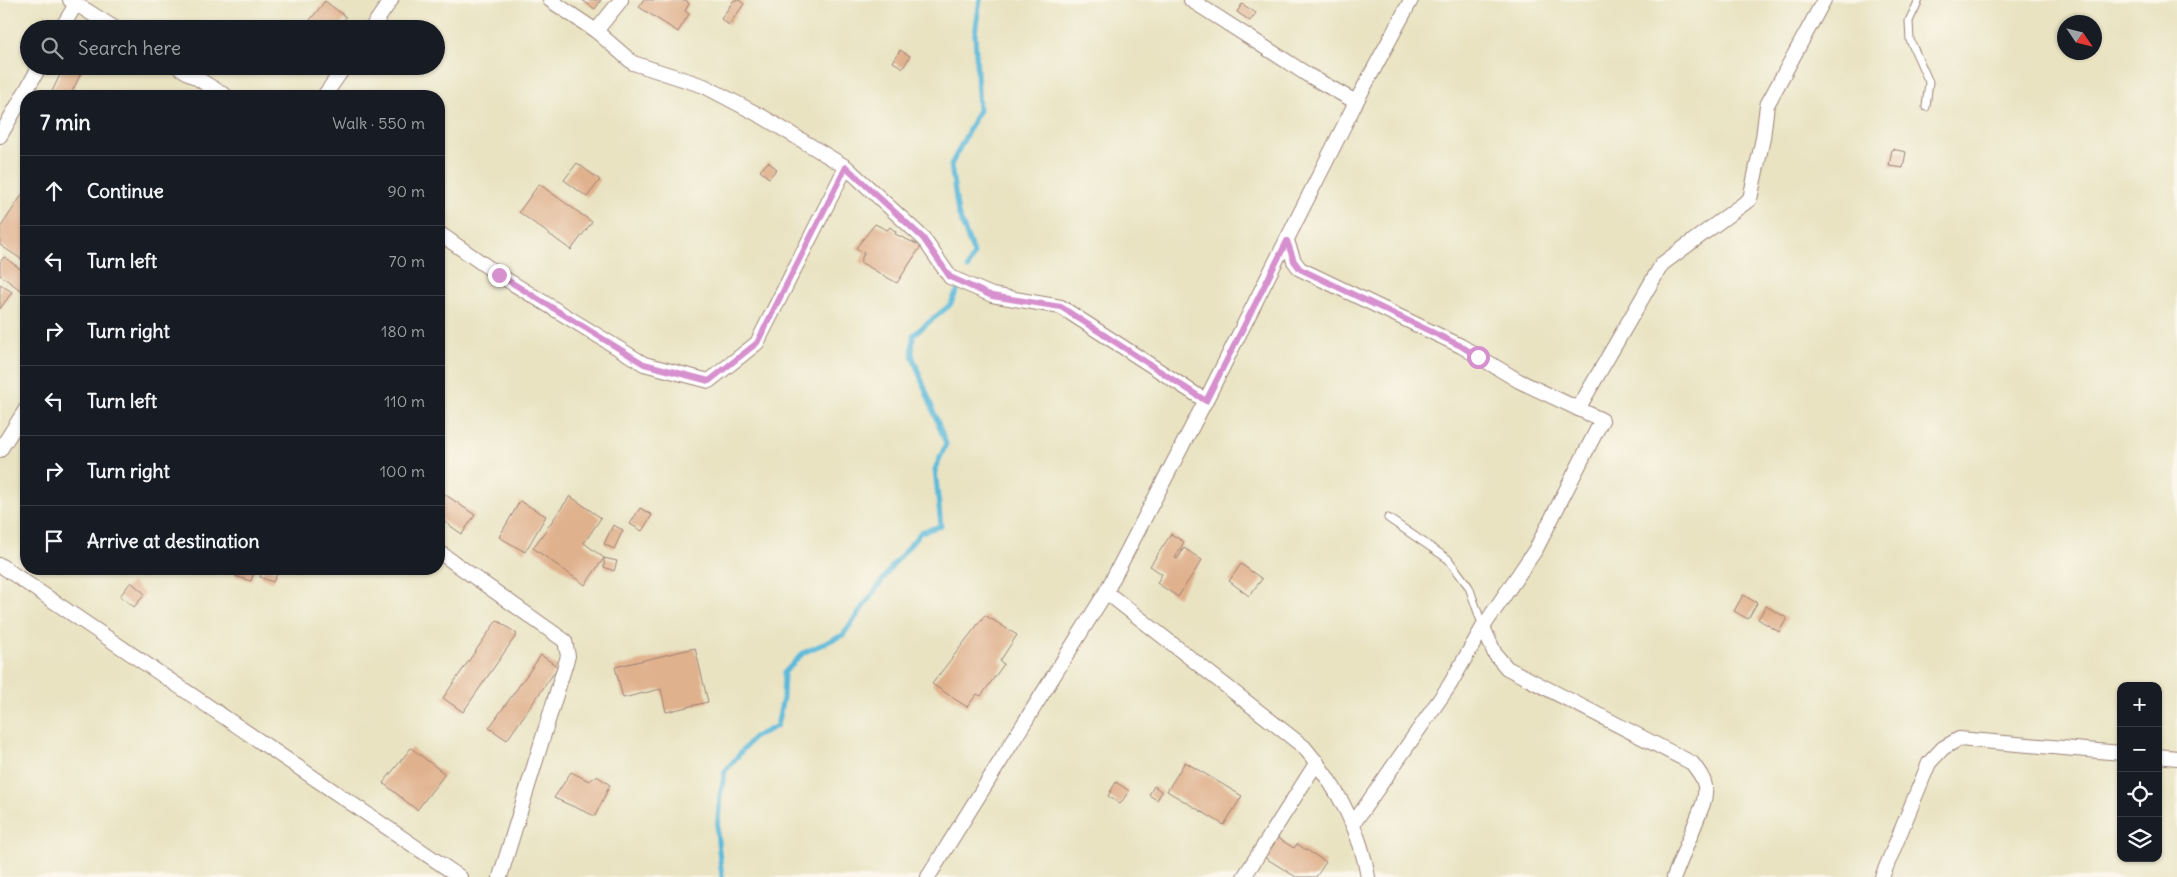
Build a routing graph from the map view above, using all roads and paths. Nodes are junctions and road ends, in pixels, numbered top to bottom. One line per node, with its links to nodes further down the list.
1 (391, 0): 11 (street)
2 (550, 0): 12 (street)
3 (621, 0): 12 (street)
4 (1191, 0): 20 (street)
5 (1411, 0): 20 (street)
6 (1824, 0): 27 (street)
7 (1919, 0): 21 (lane)
8 (73, 2): 9 (street); 10 (street)
9 (65, 20)
10 (102, 20)
11 (377, 20)
12 (596, 31): 23 (street)
13 (35, 75): 16 (street)
14 (188, 75): 17 (street)
15 (339, 75): 18 (street)
16 (26, 90)
17 (206, 90)
18 (328, 90)
19 (20, 101): 22 (street)
20 (1356, 102): 25 (street)
21 (1926, 107)
22 (0, 136)
23 (846, 167): 24 (street); 26 (street)
24 (445, 237)
25 (1287, 241): 26 (street); 27 (street)
26 (1206, 401): 33 (street)
27 (1578, 409): 34 (street)
28 (20, 418): 29 (street)
29 (0, 450)
30 (1388, 518): 34 (lane)
31 (445, 556): 41 (street)
32 (0, 564): 40 (street)
33 (1106, 592): 38 (street); 42 (street)
34 (1483, 627): 39 (street); 45 (street)
35 (2117, 753): 46 (street)
36 (2162, 756): 37 (street)
37 (2177, 758)
38 (1317, 762): 39 (street); 43 (street)
39 (1353, 824): 44 (street)
40 (460, 877)
41 (500, 877)
42 (928, 877)
43 (1244, 877)
44 (1368, 877)
45 (1674, 877)
46 (1882, 877)

